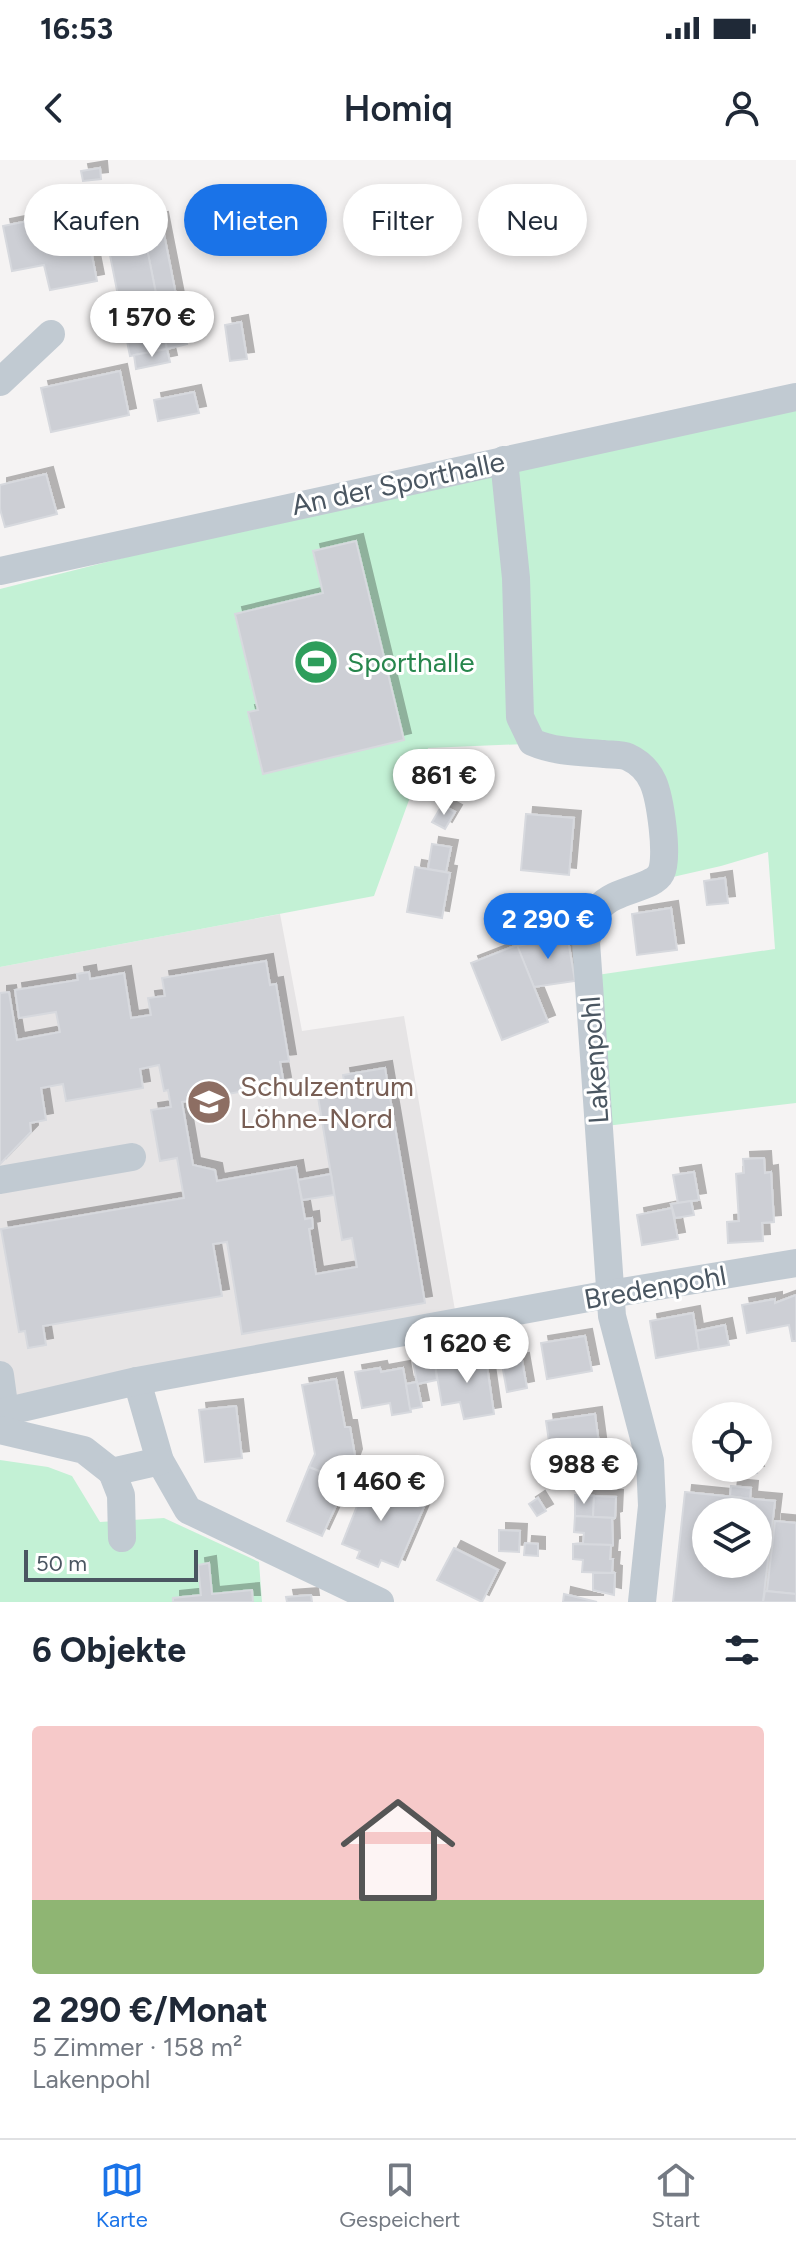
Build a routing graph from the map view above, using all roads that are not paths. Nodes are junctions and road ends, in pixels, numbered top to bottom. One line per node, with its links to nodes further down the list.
1 (51, 334): 2 (street)
2 (0, 382)
3 (796, 397): 4 (street, An der Sporthalle)
4 (504, 460): 5 (street, An der Sporthalle); 9 (street, Lakenpohl)
5 (0, 571)
6 (132, 1157): 7 (street)
7 (0, 1180)
8 (796, 1263): 9 (street, Bredenpohl)
9 (610, 1294): 11 (street, Bredenpohl); 17 (street, Lakenpohl)
10 (0, 1375): 12 (street)
11 (137, 1381): 12 (street, Bredenpohl); 13 (street)
12 (2, 1418): 14 (street)
13 (160, 1461): 14 (street); 16 (street)
14 (112, 1472): 15 (street)
15 (122, 1538)
16 (380, 1602)
17 (642, 1602)

